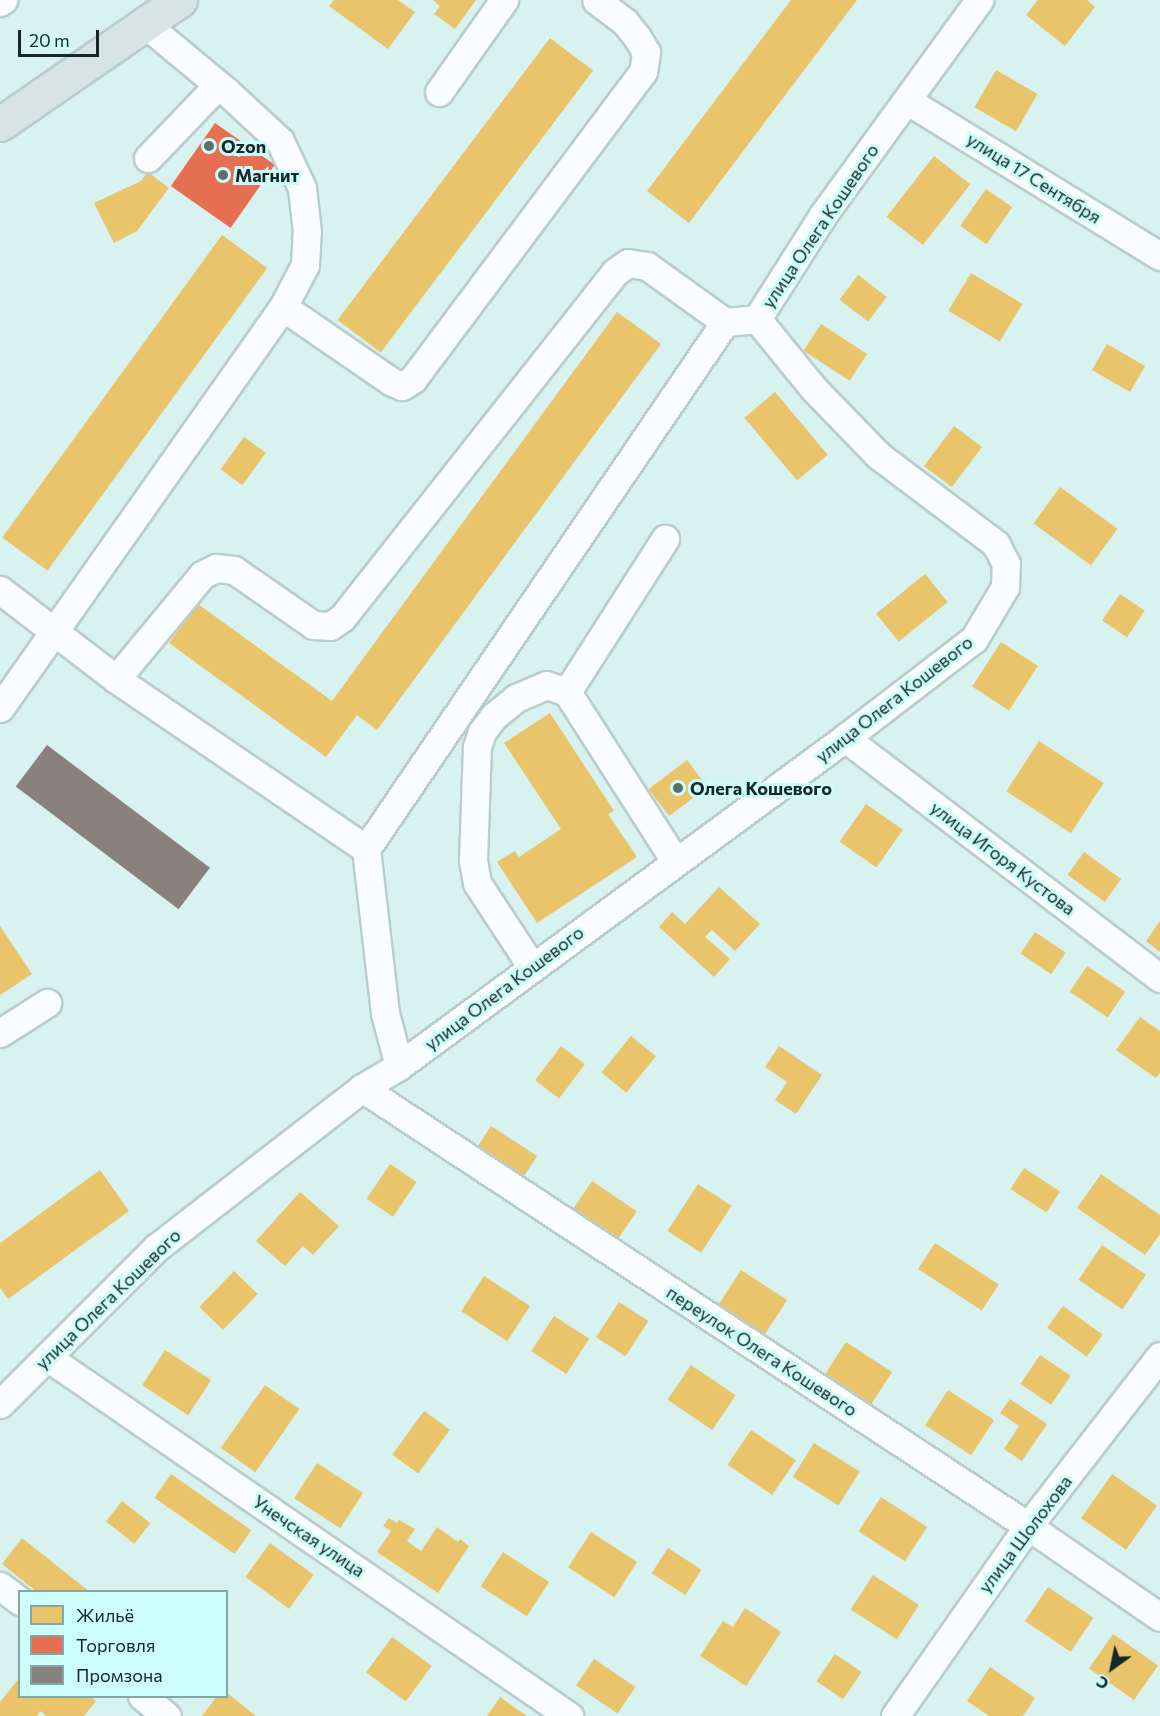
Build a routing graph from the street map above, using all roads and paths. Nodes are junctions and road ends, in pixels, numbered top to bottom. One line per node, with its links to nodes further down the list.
1 (180, 0): 5 (main road)
2 (504, 0): 7 (street)
3 (596, 0): 12 (street)
4 (979, 0): 8 (street, улица Олега Кошевого)
5 (145, 24): 6 (street); 9 (main road)
6 (218, 85): 10 (street); 12 (street)
7 (439, 92)
8 (908, 101): 11 (street, улица 17 Сентября); 13 (street, улица Олега Кошевого)
9 (0, 124)
10 (148, 158)
11 (1160, 256)
12 (282, 307): 17 (street)
13 (757, 319): 14 (street); 21 (street, улица Олега Кошевого)
14 (725, 322): 18 (street); 22 (street)
15 (665, 539): 19 (street)
16 (0, 590): 17 (street)
17 (53, 631): 18 (street); 20 (street)
18 (116, 679): 22 (street)
19 (567, 692): 23 (street); 24 (street)
20 (0, 708)
21 (845, 738): 23 (street, улица Олега Кошевого); 25 (street, улица Игоря Кустова)
22 (366, 849): 28 (street)
23 (675, 861): 24 (street, улица Олега Кошевого)
24 (532, 967): 28 (street, улица Олега Кошевого)
25 (1160, 978)
26 (46, 1003): 27 (street)
27 (0, 1033)
28 (399, 1066): 29 (street, улица Олега Кошевого)
29 (362, 1088): 31 (street, улица Олега Кошевого); 33 (street, переулок Олега Кошевого)
30 (1160, 1356): 33 (street, улица Шолохова)
31 (47, 1357): 32 (street, улица Олега Кошевого); 39 (street, Унечская улица)
32 (0, 1404)
33 (1028, 1526): 36 (street, переулок Олега Кошевого); 40 (street, улица Шолохова)
34 (0, 1586): 35 (street)
35 (18, 1600)
36 (1160, 1617)
37 (144, 1698): 38 (street)
38 (167, 1716)
39 (569, 1716)
40 (896, 1716)

